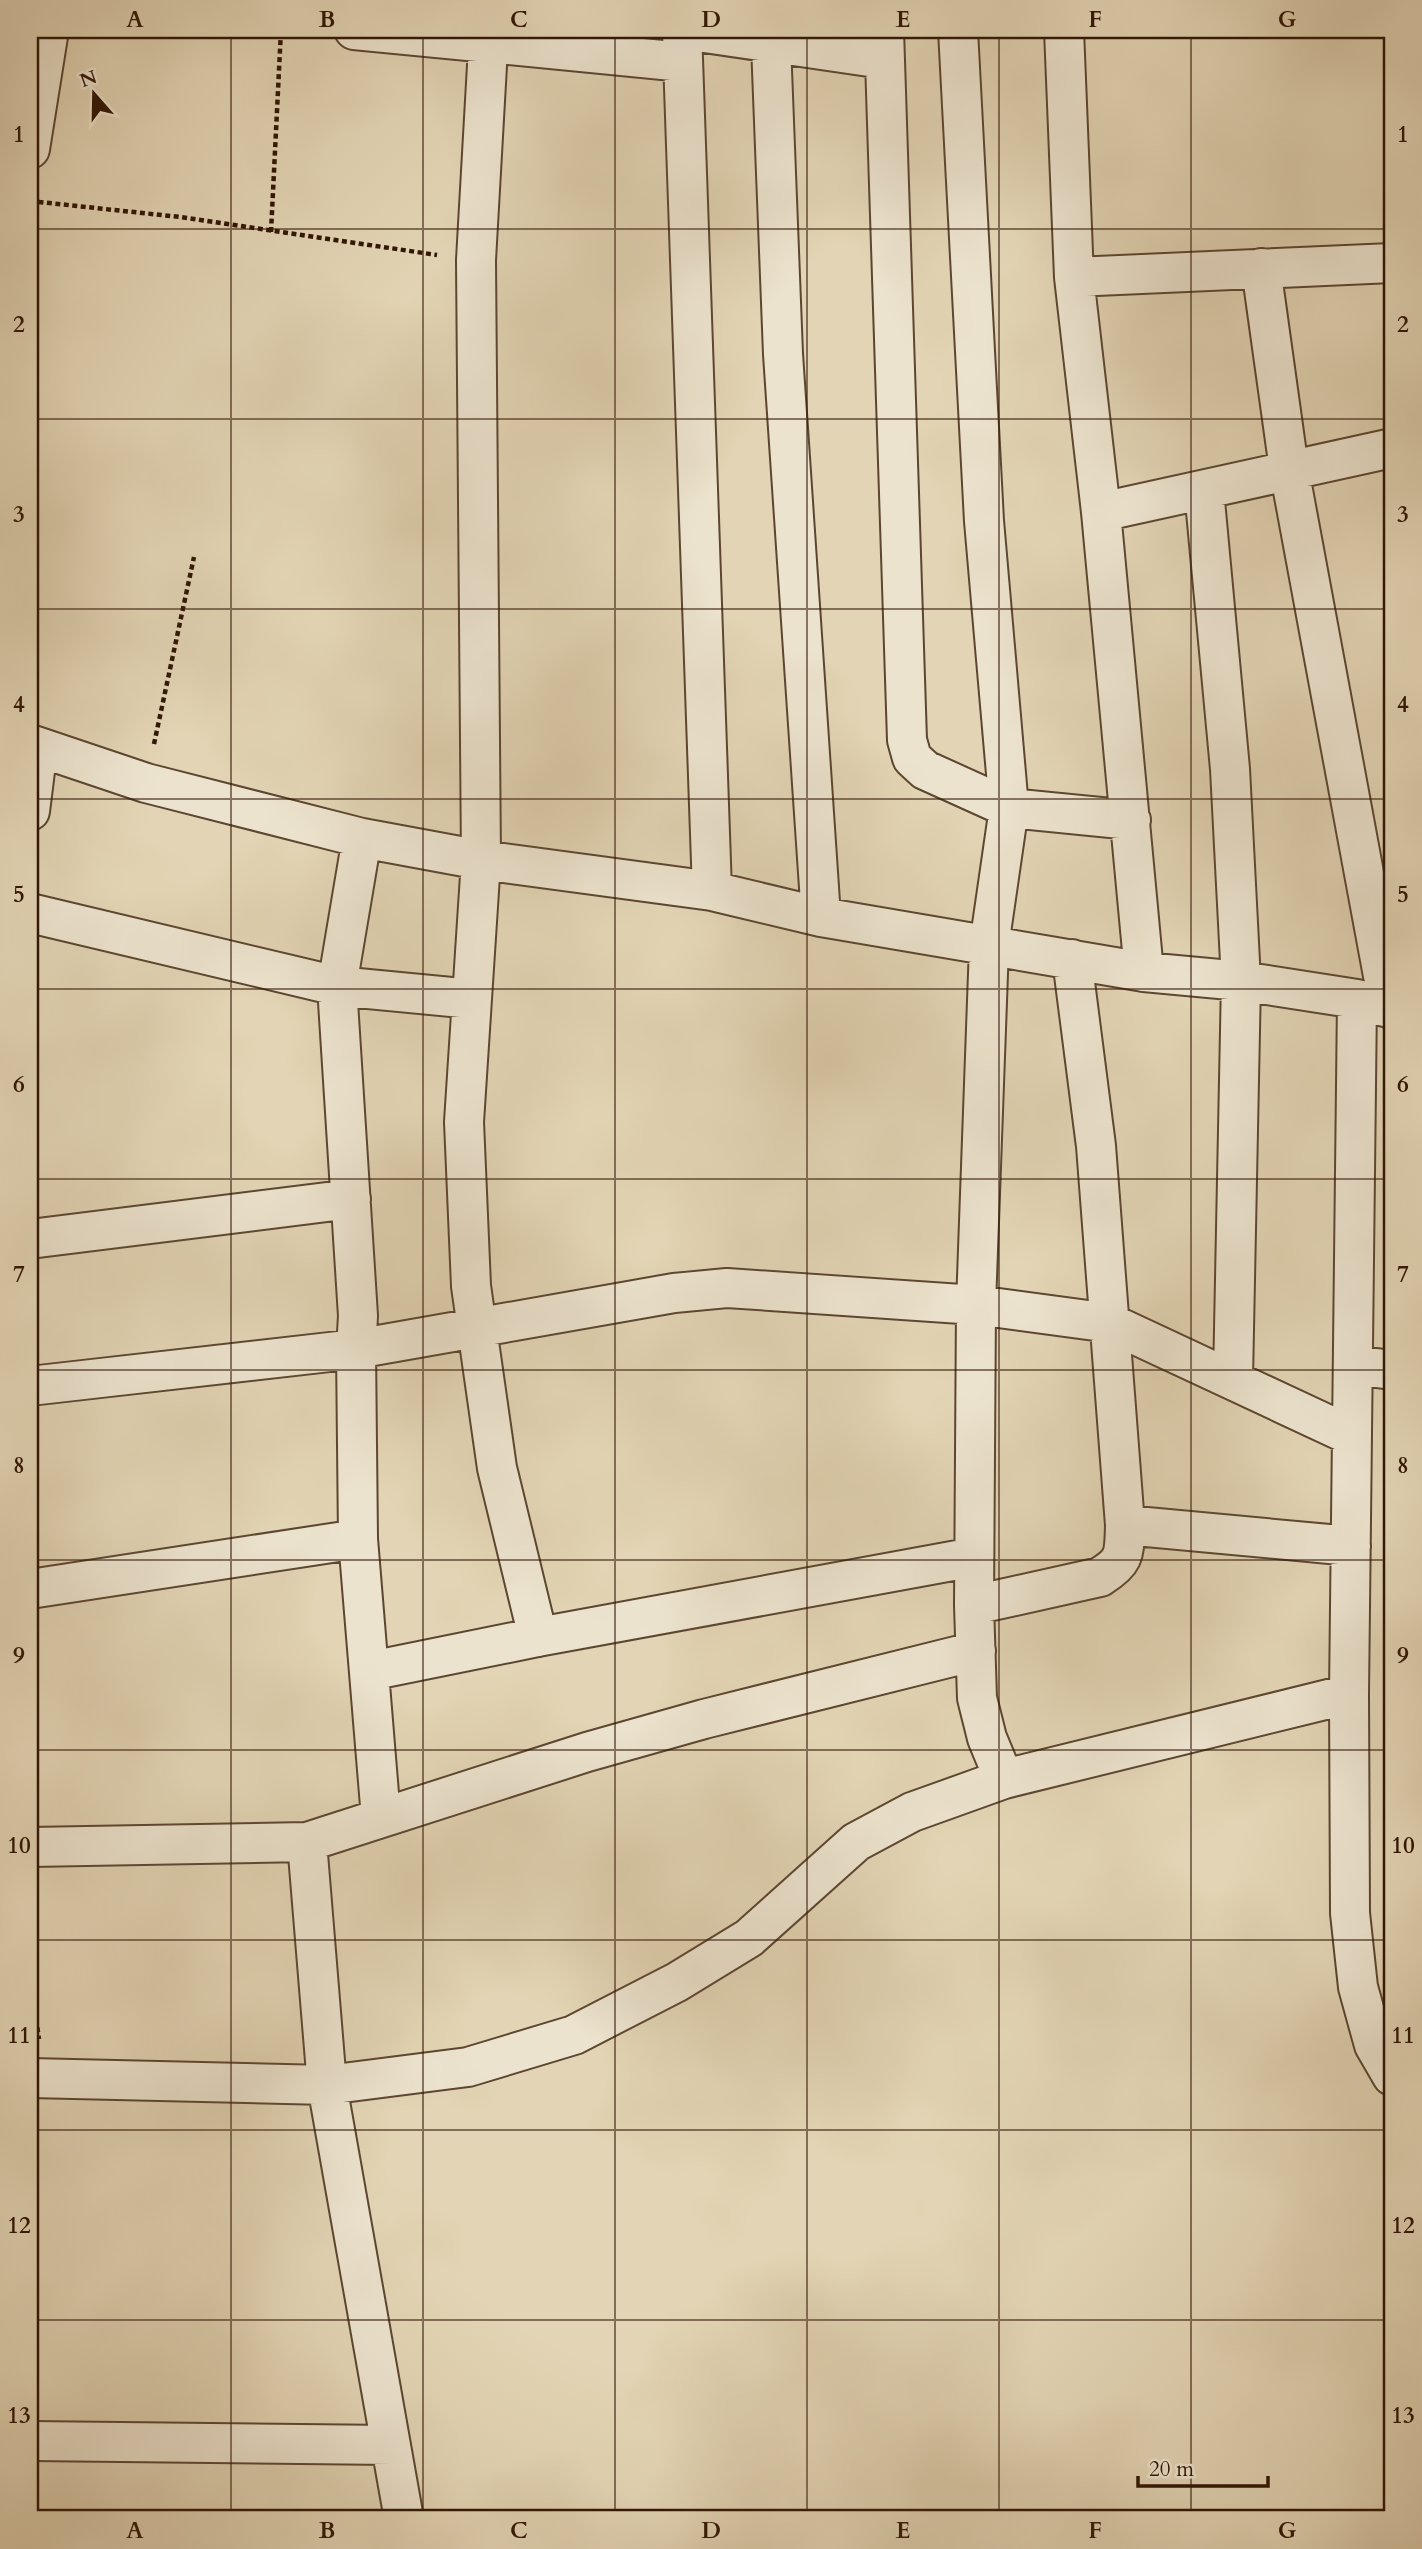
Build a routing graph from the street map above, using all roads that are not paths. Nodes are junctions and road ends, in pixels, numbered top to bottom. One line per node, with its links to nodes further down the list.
1 (49, 30): 9 (street)
2 (354, 30): 5 (street)
3 (958, 30): 18 (street)
4 (1064, 30): 12 (street)
5 (488, 36): 6 (street); 22 (street)
6 (683, 40): 7 (street); 23 (street)
7 (771, 44): 8 (street); 25 (street)
8 (884, 44): 18 (street)
9 (30, 149)
10 (1392, 263): 11 (street)
11 (1261, 268): 12 (street); 14 (street)
12 (1074, 277): 16 (street)
13 (1392, 449): 14 (street)
14 (1289, 469): 15 (street); 32 (street)
15 (1204, 491): 16 (street); 29 (street)
16 (1101, 512): 20 (street)
17 (34, 746): 19 (street); 21 (street)
18 (1009, 808): 20 (street); 26 (street)
19 (30, 811)
20 (1131, 820): 28 (street)
21 (362, 838): 22 (street); 30 (street)
22 (481, 860): 23 (street); 31 (street)
23 (712, 891): 25 (street)
24 (30, 913): 30 (street)
25 (821, 916): 26 (street)
26 (989, 946): 27 (street); 35 (street)
27 (1072, 959): 28 (street); 36 (street)
28 (1144, 972): 29 (street)
29 (1241, 981): 32 (street); 41 (street)
30 (337, 986): 31 (street); 33 (street)
31 (472, 999): 37 (street)
32 (1379, 1005): 39 (street)
33 (351, 1199): 34 (street); 38 (street)
34 (30, 1239)
35 (976, 1305): 36 (street); 37 (street); 47 (street)
36 (1110, 1323): 41 (street); 44 (street)
37 (477, 1327): 38 (street); 50 (street)
38 (356, 1349): 42 (street); 45 (street)
39 (1353, 1365): 40 (street); 43 (street)
40 (1392, 1370)
41 (1233, 1379): 43 (street)
42 (30, 1386)
43 (1352, 1436): 46 (street)
44 (1125, 1525): 46 (street); 49 (street)
45 (358, 1539): 48 (street); 52 (street)
46 (1351, 1546): 53 (street)
47 (974, 1557): 49 (street); 50 (street)
48 (30, 1589)
49 (974, 1605): 51 (street)
50 (538, 1637): 52 (street)
51 (976, 1651): 54 (street); 55 (street)
52 (370, 1671): 55 (street)
53 (1349, 1694): 54 (street); 58 (street)
54 (1004, 1779): 60 (street)
55 (380, 1818): 56 (street)
56 (307, 1842): 57 (street); 60 (street)
57 (30, 1847)
58 (1386, 2053)
59 (37, 2078): 60 (street)
60 (327, 2085): 62 (street)
61 (30, 2441): 62 (street)
62 (391, 2445): 63 (street)
63 (404, 2519)

